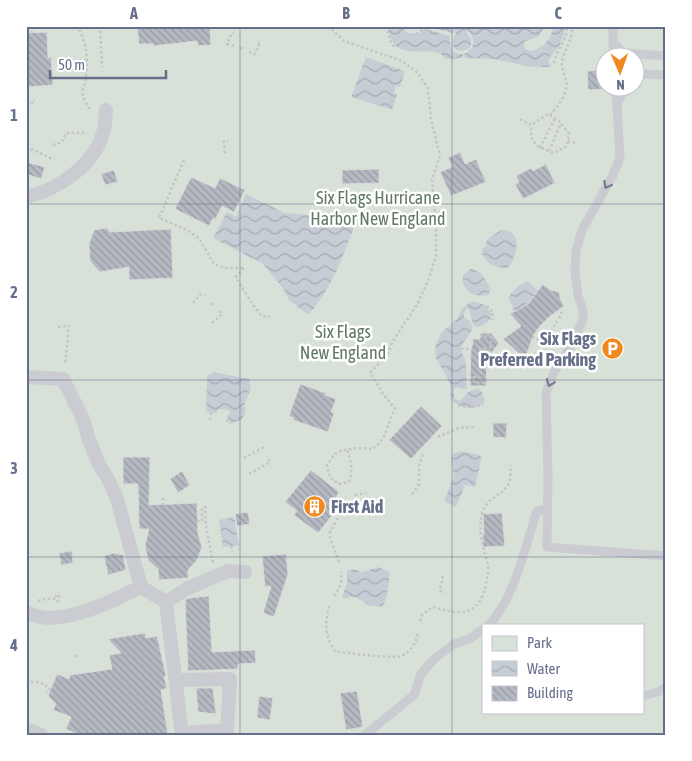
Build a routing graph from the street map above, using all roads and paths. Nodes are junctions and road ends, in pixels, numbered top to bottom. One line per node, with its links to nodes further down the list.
1 (32, 26): 10 (path)
2 (76, 26): 36 (path)
3 (100, 26): 23 (path)
4 (328, 26): 83 (path)
5 (386, 26): 16 (path)
6 (425, 26): 12 (path)
7 (568, 26): 22 (path)
8 (572, 26): 37 (path)
9 (613, 26): 13 (lane)
10 (32, 32)
11 (234, 33): 15 (path)
12 (416, 34)
13 (613, 41): 17 (lane); 18 (lane)
14 (258, 42): 19 (path)
15 (234, 46)
16 (396, 48)
17 (613, 48)
18 (618, 48)
19 (249, 52)
20 (644, 55): 21 (lane)
21 (666, 56)
22 (554, 63)
23 (102, 67)
24 (644, 74): 25 (lane)
25 (666, 75)
26 (400, 77): 27 (path)
27 (405, 79)
28 (617, 98): 33 (lane)
29 (620, 98): 33 (lane)
30 (34, 100): 34 (path)
31 (392, 100): 32 (path)
32 (396, 102)
33 (617, 104): 95 (lane, one-way to 95)
34 (26, 105)
35 (106, 110): 53 (street)
36 (92, 112)
37 (550, 115): 38 (path); 41 (path)
38 (555, 118): 40 (path); 48 (path)
39 (520, 120): 41 (path)
40 (561, 124): 44 (path); 49 (path)
41 (531, 125): 48 (path)
42 (89, 131): 46 (path)
43 (228, 141): 50 (path)
44 (568, 142): 45 (path); 49 (path)
45 (578, 144)
46 (53, 145)
47 (26, 148): 51 (path)
48 (540, 148): 49 (path)
49 (549, 151)
50 (225, 153)
51 (54, 160)
52 (184, 160): 61 (path)
53 (26, 197)
54 (204, 296): 56 (path)
55 (209, 301): 57 (path)
56 (193, 303)
57 (212, 305)
58 (487, 306): 62 (path)
59 (219, 310): 63 (path)
60 (560, 310): 66 (path)
61 (270, 317)
62 (492, 320)
63 (212, 324)
64 (58, 327): 73 (path)
65 (480, 335): 69 (path)
66 (532, 337)
67 (461, 348): 68 (path)
68 (471, 350)
69 (486, 365)
70 (482, 373): 72 (path)
71 (26, 378): 73 (street)
72 (482, 378)
73 (63, 379): 105 (street)
74 (483, 404): 75 (path)
75 (458, 405)
76 (210, 412): 78 (path)
77 (232, 418): 79 (path)
78 (210, 420)
79 (226, 421)
80 (474, 427): 81 (path)
81 (438, 437)
82 (264, 447): 86 (path)
83 (346, 450): 83 (path)
84 (423, 453): 90 (path)
85 (268, 456): 88 (path)
86 (244, 458)
87 (510, 465): 112 (path)
88 (249, 474)
89 (366, 493): 91 (path)
90 (412, 494)
91 (355, 495)
92 (163, 498): 93 (path)
93 (163, 504)
94 (346, 504): 100 (path)
95 (547, 509): 99 (lane); 113 (lane)
96 (197, 521): 104 (path)
97 (230, 546): 98 (path)
98 (232, 552)
99 (666, 556)
100 (340, 562)
101 (244, 572): 104 (street)
102 (341, 572): 107 (path)
103 (443, 576): 106 (path)
104 (216, 577): 108 (street)
105 (141, 587): 108 (street); 111 (street)
106 (445, 592)
107 (334, 596)
108 (166, 602): 118 (street)
109 (40, 603): 111 (path)
110 (329, 606): 115 (path)
111 (31, 608)
112 (420, 621)
113 (490, 624)
114 (482, 630): 126 (lane)
115 (418, 632)
116 (76, 655): 117 (path)
117 (77, 659)
118 (177, 680): 124 (street); 124 (street)
119 (26, 682): 121 (path)
120 (666, 687): 122 (lane)
121 (46, 693)
122 (644, 696)
123 (26, 729): 125 (street)
124 (182, 734)
125 (41, 735)
126 (365, 735)

